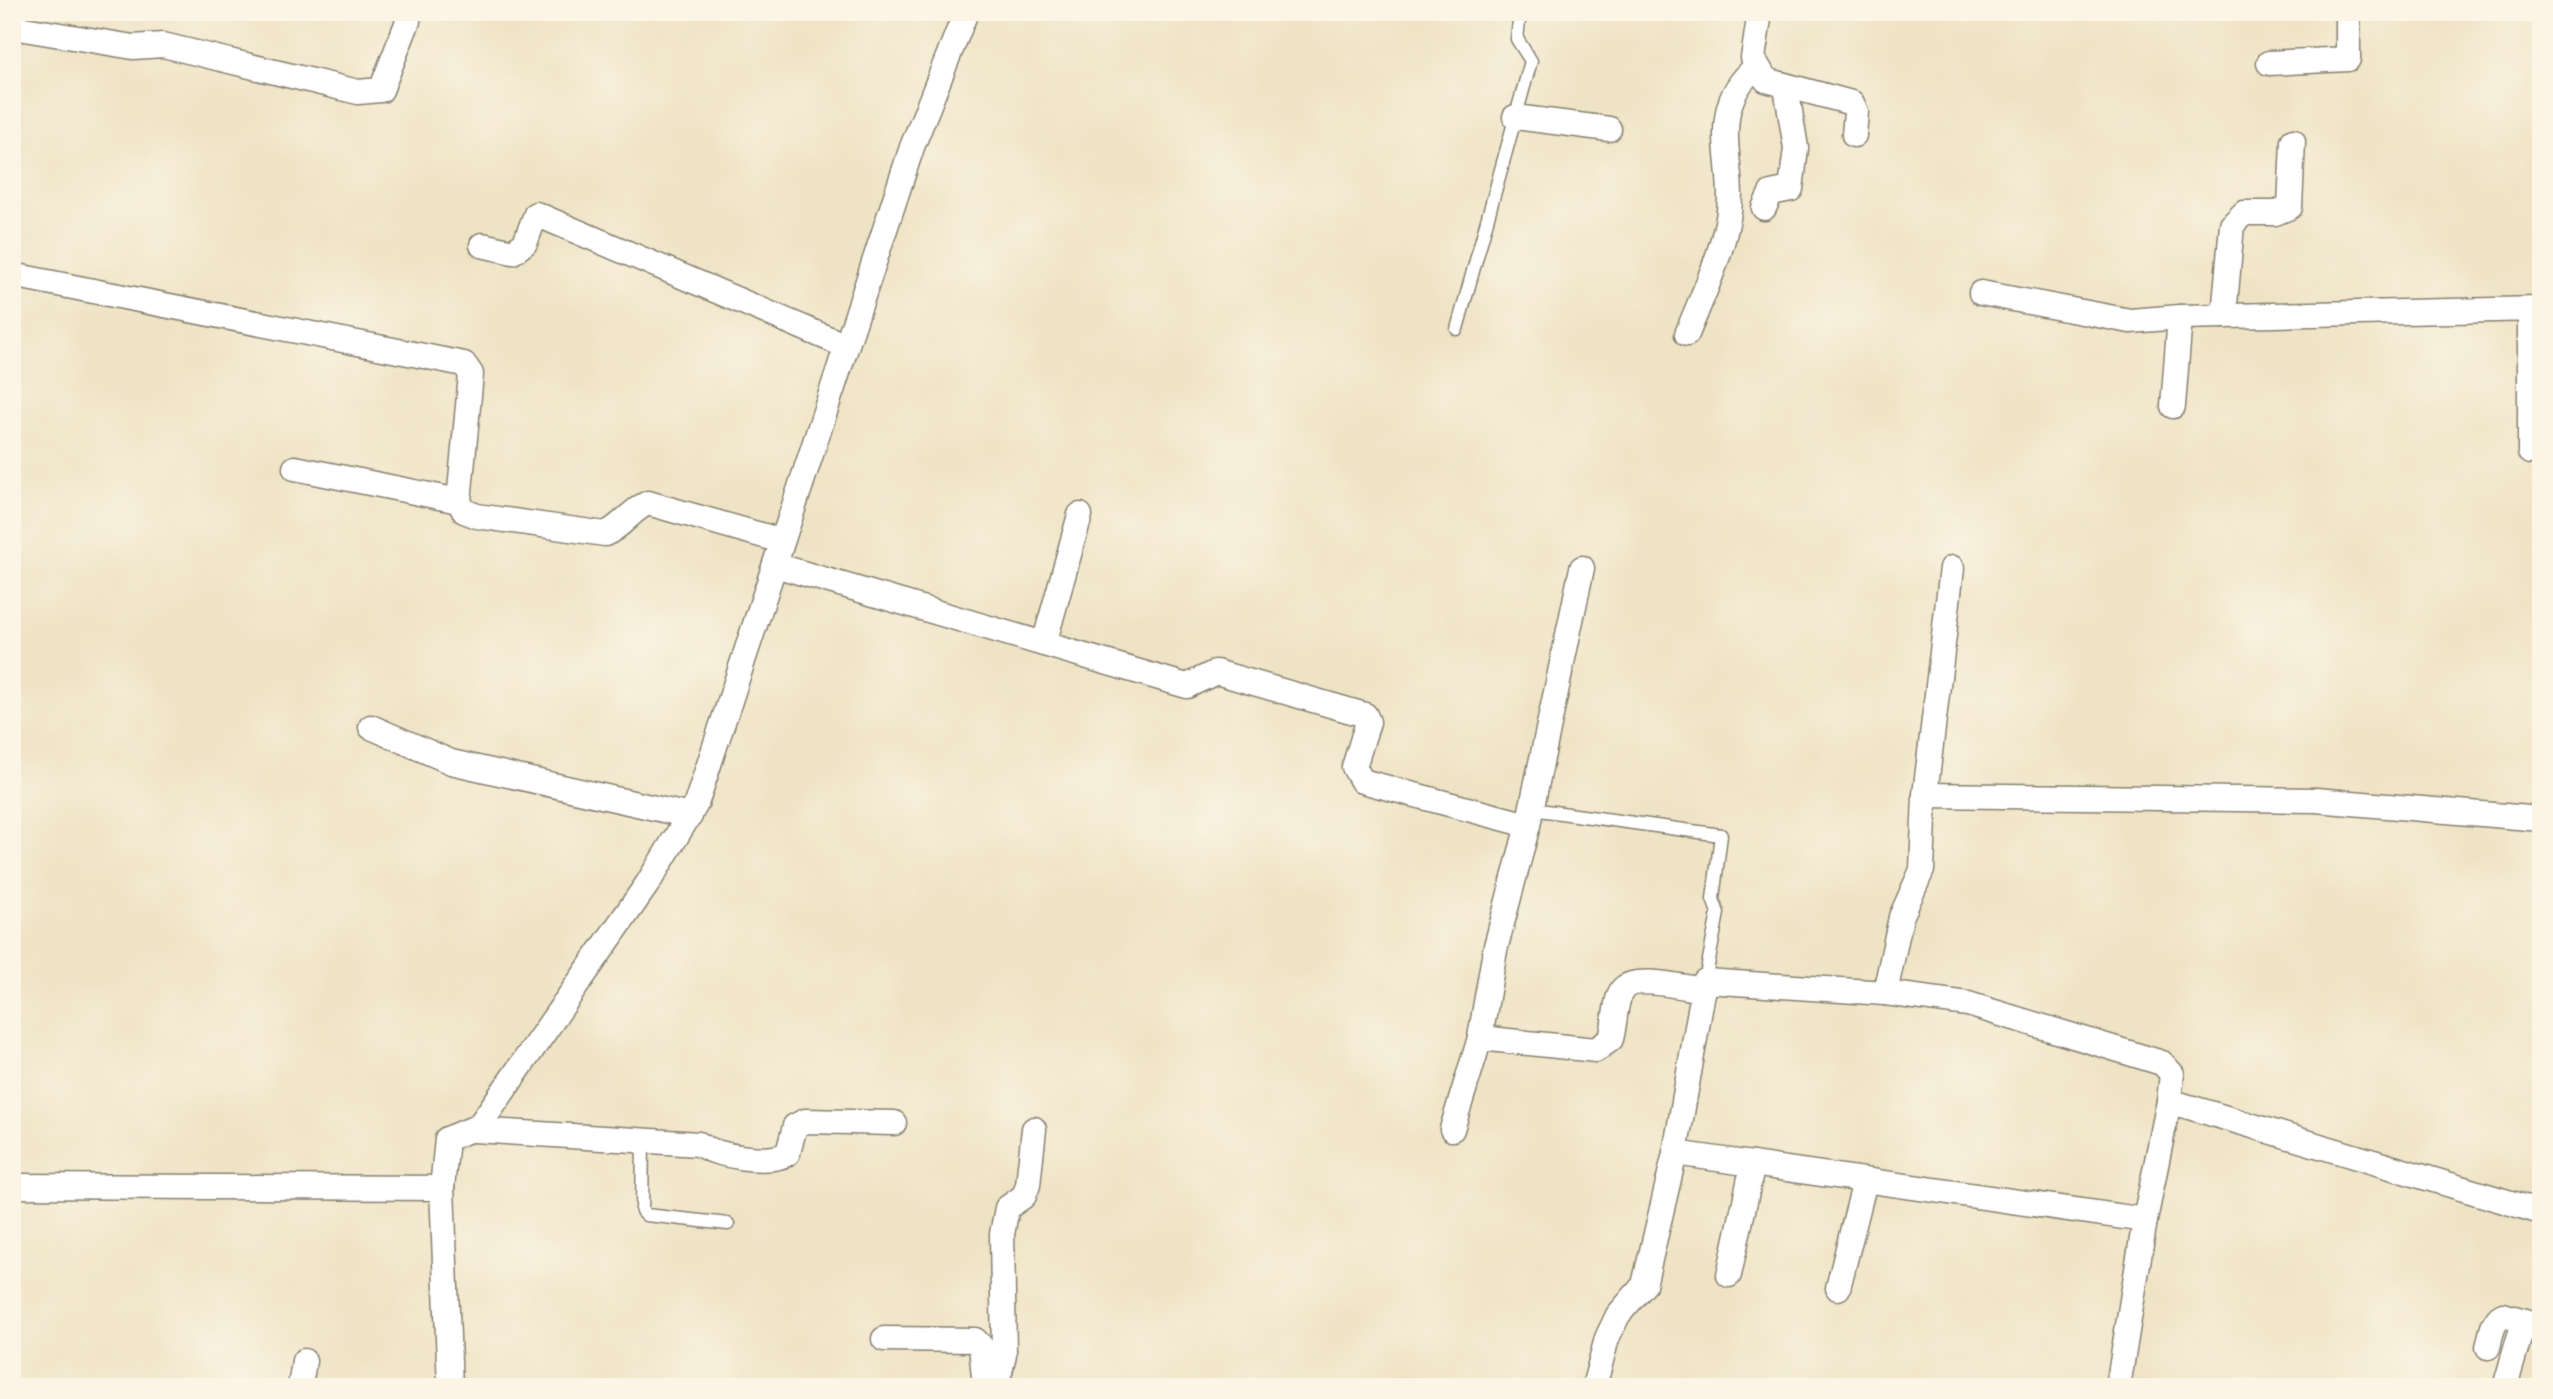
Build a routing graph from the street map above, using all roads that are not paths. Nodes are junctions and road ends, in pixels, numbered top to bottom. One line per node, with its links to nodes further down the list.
1 (966, 12): 23 (street)
2 (1520, 12): 10 (lane)
3 (1760, 12): 8 (street)
4 (2348, 12): 7 (street)
5 (408, 21): 6 (street)
6 (12, 27)
7 (2269, 63)
8 (1756, 67): 9 (street); 22 (street)
9 (1786, 87): 12 (street); 14 (street)
10 (1516, 117): 11 (street); 21 (lane)
11 (1609, 130)
12 (1854, 135)
13 (2293, 141): 19 (street)
14 (1764, 208)
15 (482, 245): 23 (street)
16 (12, 275): 27 (street)
17 (1981, 293): 20 (street)
18 (2535, 310): 19 (street); 25 (street)
19 (2224, 316): 20 (street)
20 (2180, 317): 24 (street)
21 (1457, 329)
22 (1687, 334)
23 (846, 346): 29 (street)
24 (2173, 406)
25 (2530, 452)
26 (295, 468): 27 (street)
27 (458, 501): 29 (street)
28 (1080, 514): 33 (street)
29 (782, 541): 30 (street)
30 (775, 565): 33 (street); 36 (street)
31 (1582, 568): 37 (street)
32 (1952, 568): 35 (street)
33 (1044, 644): 37 (street)
34 (371, 727): 36 (street)
35 (1925, 795): 38 (street); 40 (street)
36 (690, 816): 46 (street)
37 (1530, 817): 39 (lane); 41 (street)
38 (2541, 819)
39 (1704, 986): 40 (street); 41 (street); 48 (street)
40 (1885, 993): 42 (street)
41 (1480, 1038): 45 (street)
42 (2169, 1101): 53 (street); 54 (street)
43 (894, 1123): 47 (street)
44 (1034, 1129): 64 (street)
45 (1452, 1129)
46 (474, 1130): 47 (street); 52 (street)
47 (643, 1142): 55 (lane)
48 (1675, 1153): 49 (street); 65 (street)
49 (1753, 1164): 50 (street); 56 (street)
50 (1865, 1181): 54 (street); 57 (street)
51 (12, 1186): 52 (street)
52 (442, 1188): 63 (street)
53 (2541, 1212)
54 (2145, 1220): 66 (street)
55 (728, 1224)
56 (1729, 1275)
57 (1838, 1288)
58 (2532, 1323): 60 (street); 67 (street)
59 (884, 1339): 64 (street)
60 (2488, 1348)
61 (304, 1362): 62 (street)
62 (300, 1387)
63 (450, 1387)
64 (986, 1387)
65 (1594, 1387)
66 (2118, 1387)
67 (2505, 1387)

